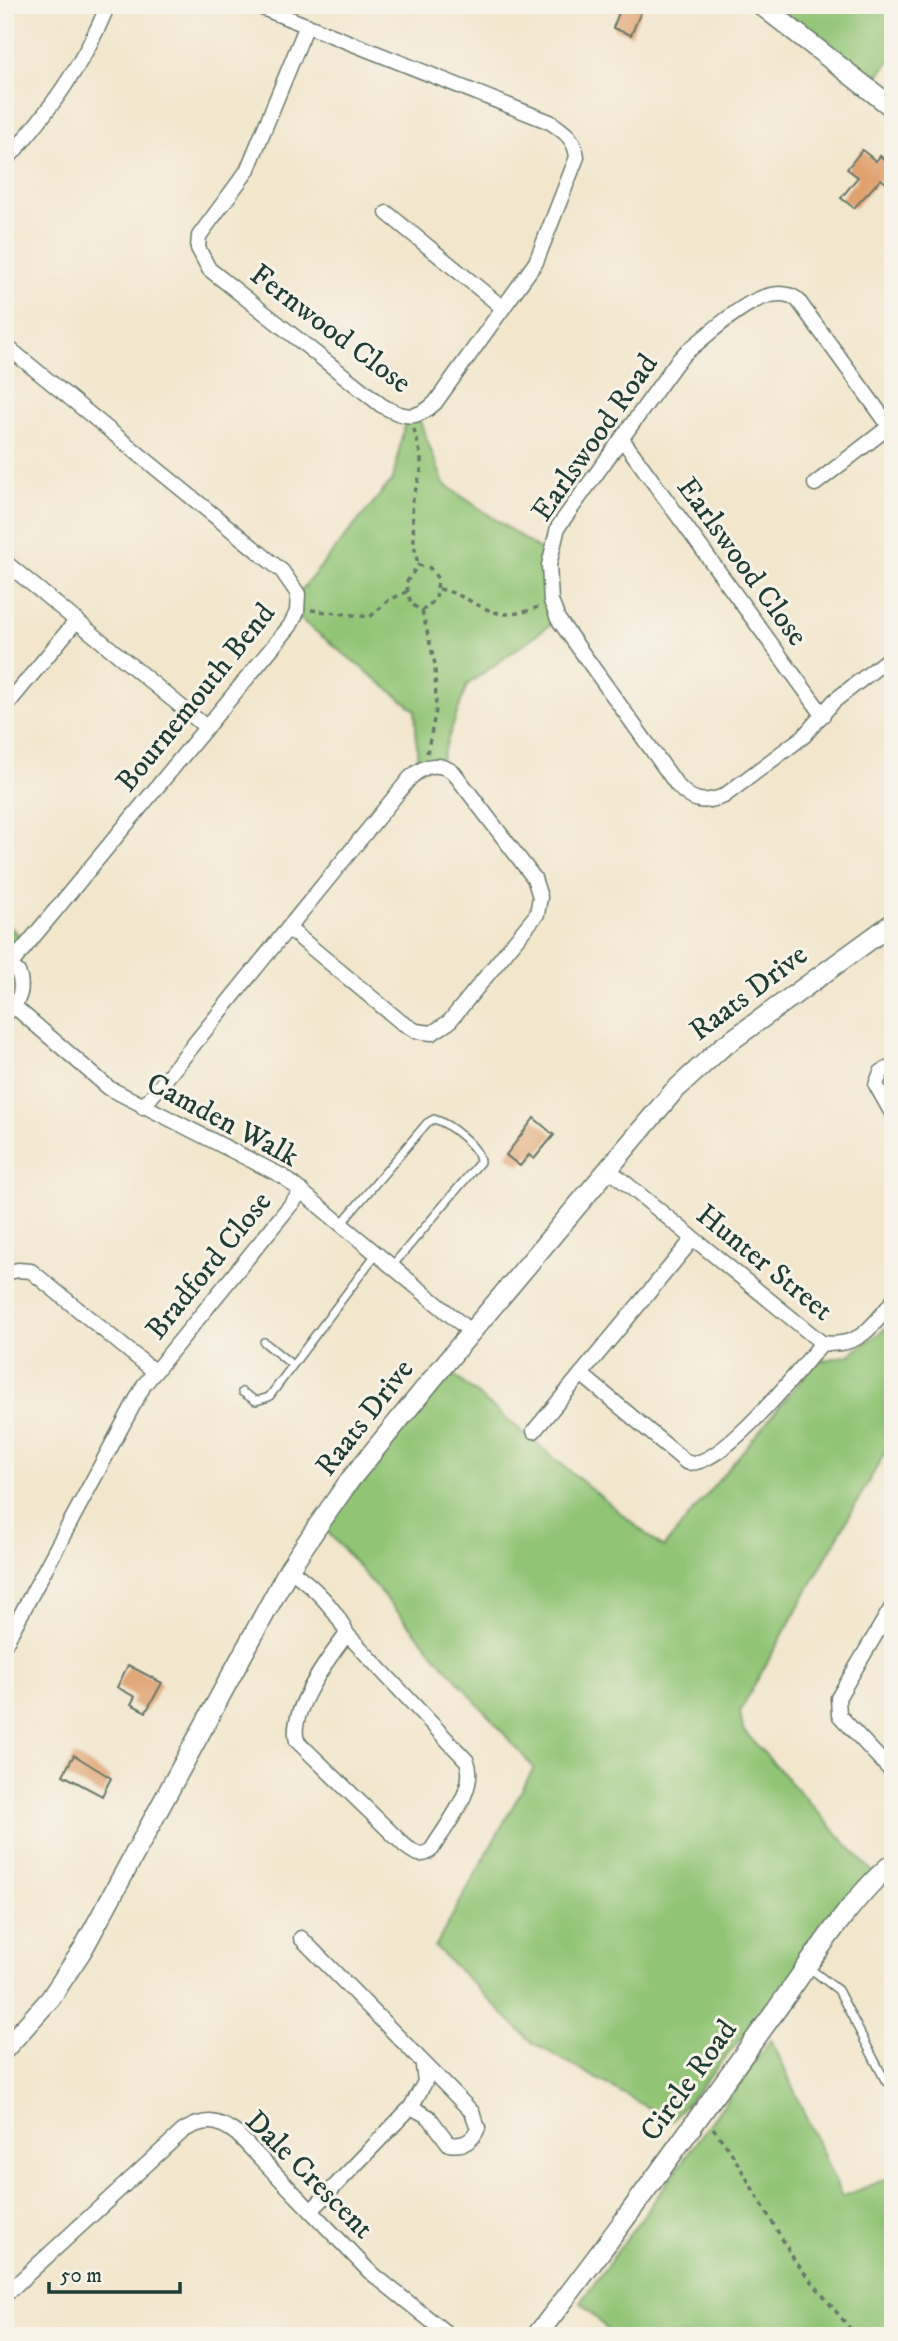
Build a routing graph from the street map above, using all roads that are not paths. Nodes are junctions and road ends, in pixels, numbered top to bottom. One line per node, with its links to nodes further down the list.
1 (108, 5): 6 (street)
2 (255, 5): 4 (street, Fernwood Close)
3 (761, 5): 5 (street)
4 (307, 25): 8 (street, Fernwood Close); 8 (street, Fernwood Close)
5 (893, 108)
6 (5, 162)
7 (387, 213): 8 (street)
8 (503, 308)
9 (5, 345): 18 (street, Bournemouth Bend)
10 (891, 428): 11 (street, Earlswood Road); 12 (street)
11 (622, 439): 17 (street, Earlswood Close); 17 (street, Earlswood Road)
12 (815, 484)
13 (5, 562): 14 (street)
14 (77, 620): 16 (street); 18 (street)
15 (893, 655): 17 (street, Earlswood Road)
16 (5, 707)
17 (823, 715)
18 (206, 727): 21 (street, Bournemouth Bend)
19 (893, 923): 26 (street, Raats Drive)
20 (288, 929): 20 (street); 24 (street)
21 (8, 963): 22 (street)
22 (10, 1011): 24 (street, Camden Walk)
23 (893, 1066): 25 (street)
24 (143, 1107): 27 (street, Camden Walk)
25 (893, 1115)
26 (607, 1168): 29 (street, Hunter Street); 34 (street, Raats Drive)
27 (302, 1191): 28 (street, Camden Walk); 38 (street, Bradford Close)
28 (341, 1224): 30 (street, Camden Walk); 31 (lane)
29 (693, 1239): 36 (street, Hunter Street); 39 (street)
30 (377, 1253): 31 (street, Camden Walk); 37 (lane)
31 (393, 1266): 34 (street, Camden Walk)
32 (5, 1273): 38 (street, Bradford Close)
33 (893, 1301): 36 (street, Hunter Street)
34 (471, 1332): 42 (street, Raats Drive)
35 (264, 1342): 37 (lane)
36 (822, 1343): 39 (street)
37 (292, 1364): 40 (lane)
38 (155, 1372): 45 (street, Bradford Close)
39 (581, 1374): 41 (street)
40 (243, 1392)
41 (534, 1432)
42 (289, 1569): 44 (street); 50 (street, Raats Drive)
43 (893, 1605): 46 (street)
44 (347, 1634): 44 (street)
45 (5, 1644)
46 (893, 1773)
47 (893, 1863): 49 (street, Circle Road)
48 (302, 1938): 51 (street)
49 (808, 1967): 52 (lane); 57 (street, Circle Road)
50 (5, 2049)
51 (424, 2066): 53 (street); 53 (street)
52 (886, 2082)
53 (411, 2107): 54 (street)
54 (311, 2211): 55 (street, Dale Crescent); 56 (street, Dale Crescent)
55 (5, 2295)
56 (450, 2336)
57 (536, 2336)

